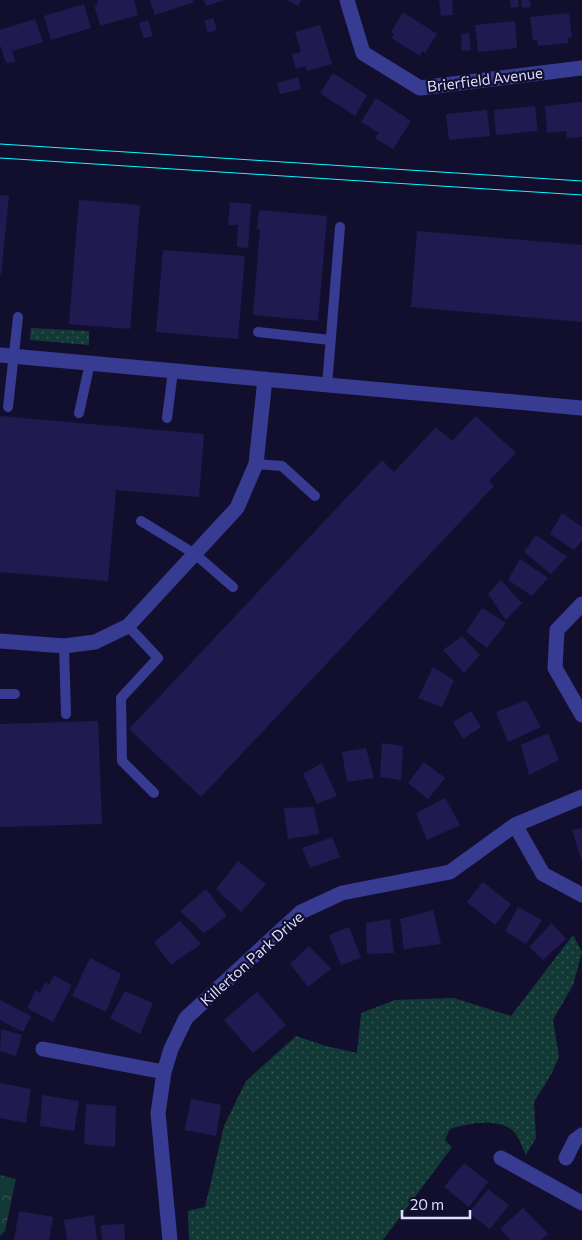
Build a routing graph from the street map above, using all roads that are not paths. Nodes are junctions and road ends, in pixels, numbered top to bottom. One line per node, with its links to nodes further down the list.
1 (347, 0): 2 (street, Brierfield Avenue)
2 (582, 68)
3 (340, 227): 6 (lane)
4 (18, 316): 7 (lane)
5 (258, 332): 6 (lane)
6 (330, 340): 11 (lane)
7 (6, 356): 8 (street); 12 (lane)
8 (90, 363): 9 (street); 14 (lane)
9 (173, 371): 10 (street); 15 (lane)
10 (265, 379): 11 (street); 16 (street)
11 (327, 385): 13 (street)
12 (8, 407)
13 (581, 408)
14 (79, 413)
15 (167, 418)
16 (256, 464): 17 (lane); 19 (street)
17 (316, 496)
18 (141, 521): 19 (lane)
19 (195, 554): 20 (lane); 22 (street)
20 (233, 587)
21 (582, 604): 28 (street)
22 (128, 626): 24 (street); 29 (lane)
23 (0, 641): 24 (street)
24 (64, 646): 27 (lane)
25 (0, 694): 26 (lane)
26 (15, 694)
27 (66, 714)
28 (582, 715)
29 (154, 793)
30 (582, 797): 31 (street, Killerton Park Drive)
31 (515, 826): 32 (street); 34 (street, Killerton Park Drive)
32 (582, 895)
33 (43, 1050): 34 (street)
34 (164, 1072): 39 (street, Killerton Park Drive)
35 (582, 1135): 37 (street)
36 (502, 1158): 38 (street)
37 (566, 1158)
38 (582, 1203)
39 (170, 1240)

